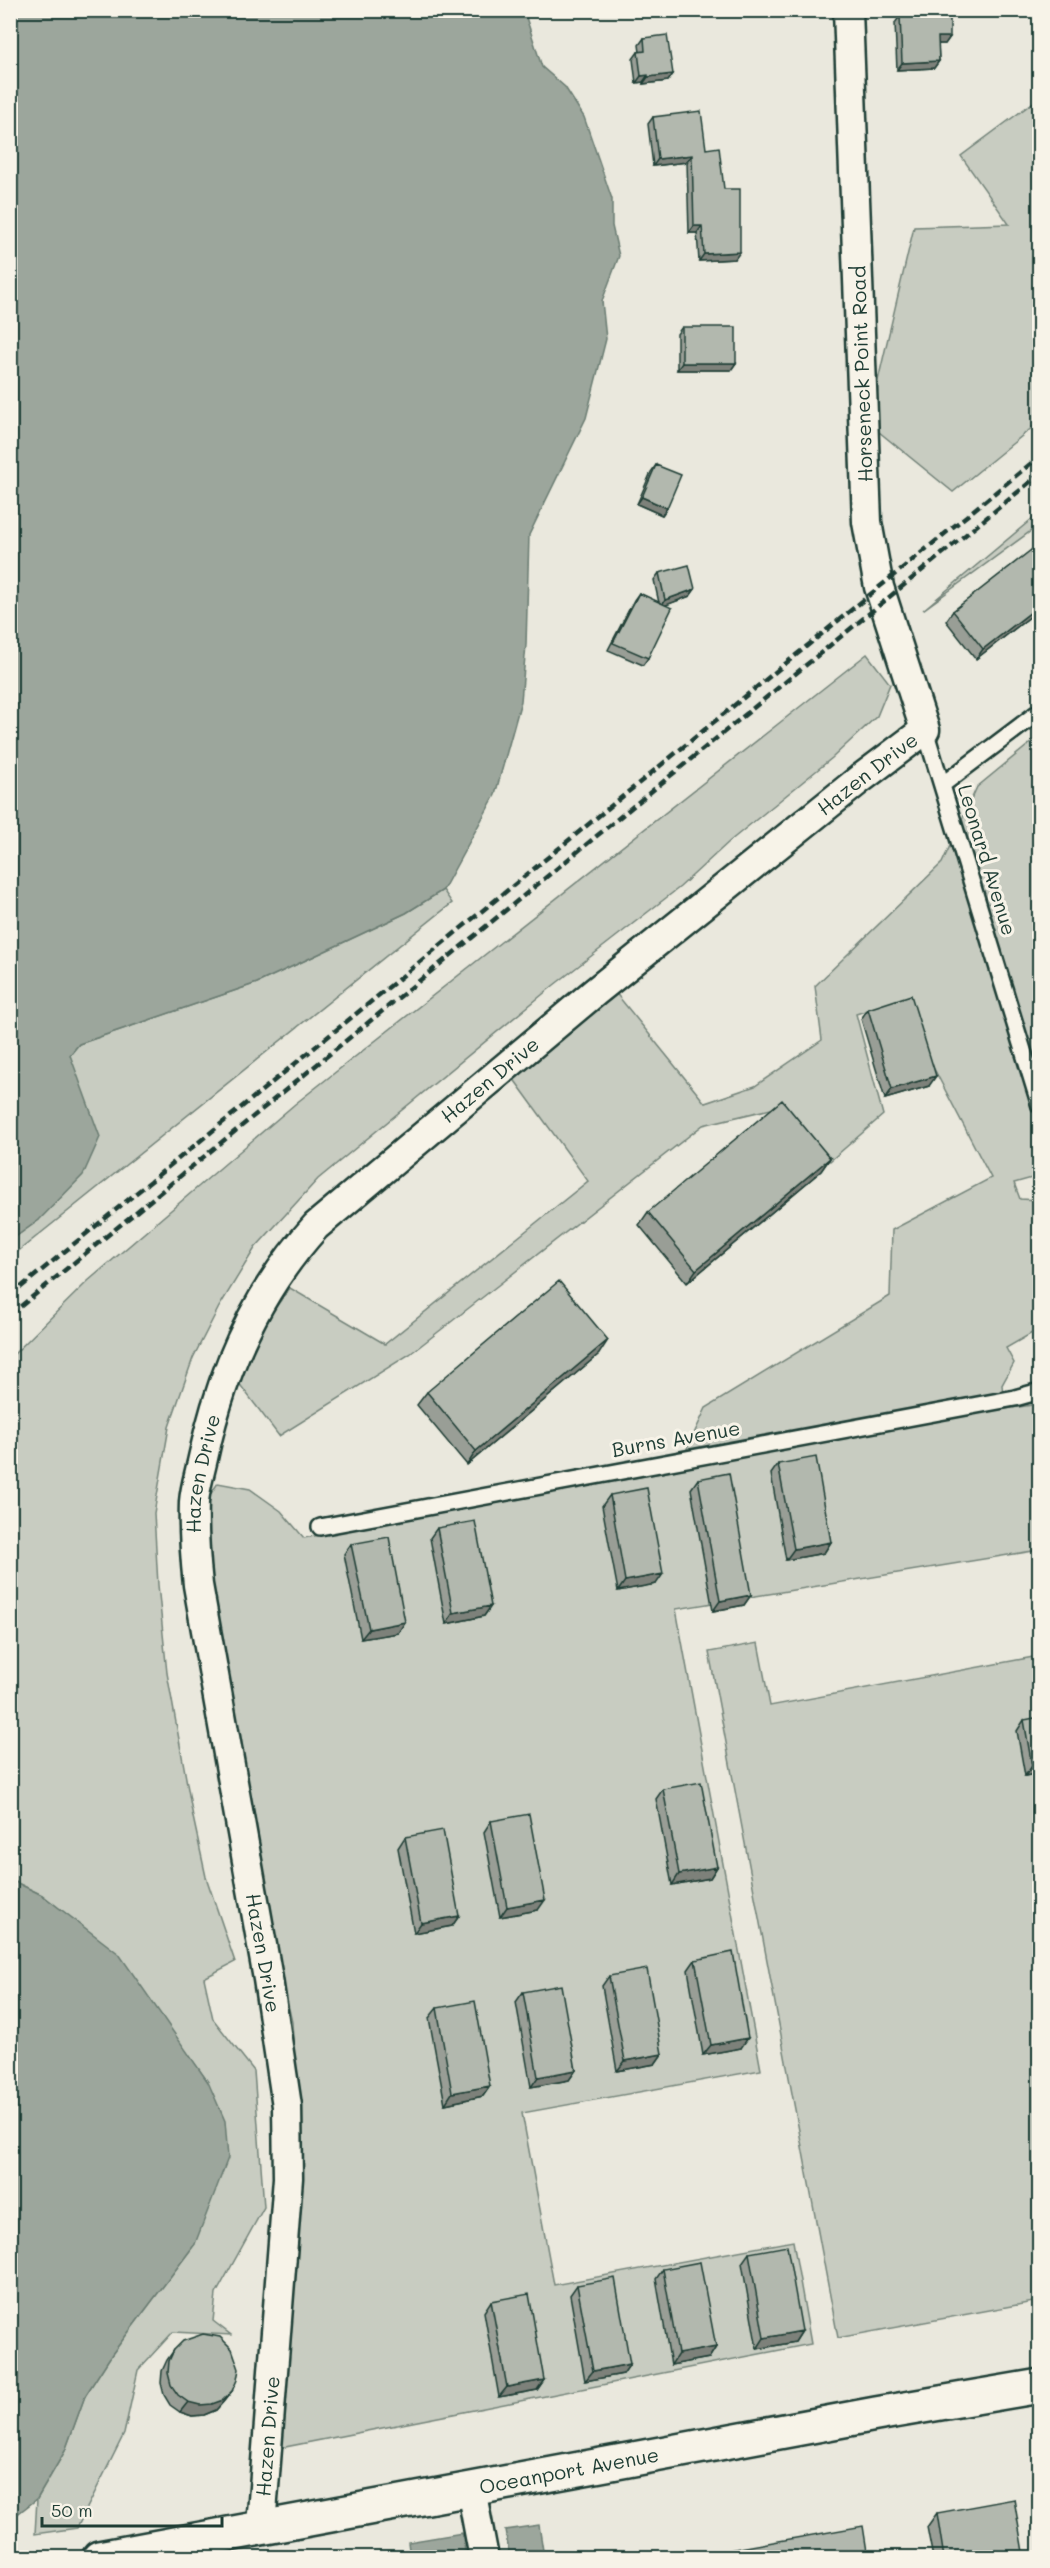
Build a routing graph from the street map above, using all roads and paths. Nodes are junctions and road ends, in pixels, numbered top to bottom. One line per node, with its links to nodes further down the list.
1 (848, 10): 3 (street, Horseneck Point Road)
2 (1040, 711): 4 (lane)
3 (925, 730): 4 (lane, Leonard Avenue); 10 (street, Hazen Drive)
4 (942, 785): 5 (lane, Leonard Avenue)
5 (1040, 1106)
6 (1040, 1391): 7 (lane, Burns Avenue)
7 (320, 1527)
8 (1040, 2386): 9 (main road, Oceanport Avenue)
9 (471, 2489): 10 (main road, Oceanport Avenue); 12 (street)
10 (261, 2526): 11 (main road, Oceanport Avenue)
11 (99, 2558)
12 (484, 2558)

